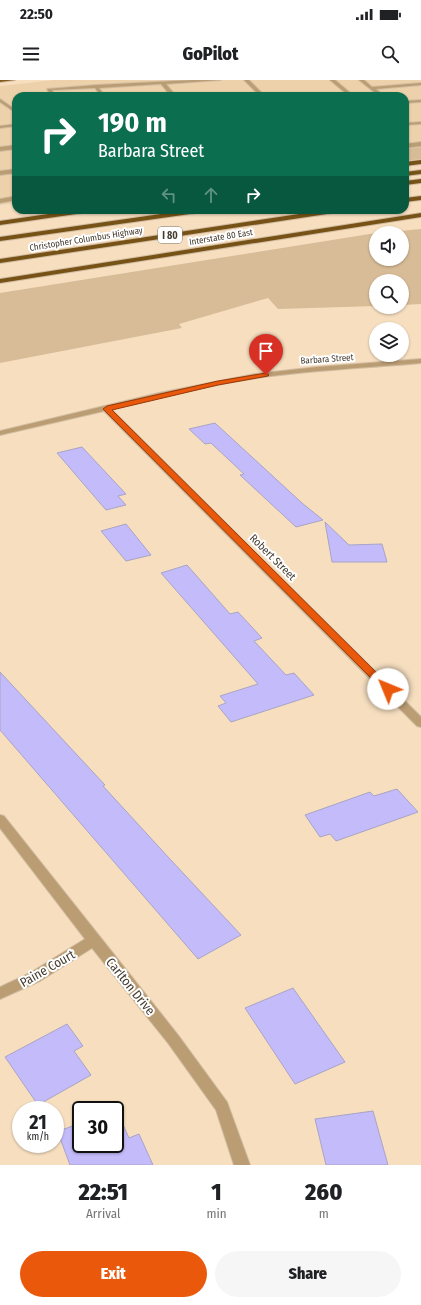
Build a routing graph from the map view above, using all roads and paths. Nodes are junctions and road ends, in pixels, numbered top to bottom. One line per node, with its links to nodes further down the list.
1 (13, 80): 10 (highway)
2 (204, 80): 3 (street); 11 (street)
3 (219, 80)
4 (246, 80): 19 (street)
5 (332, 80): 20 (street)
6 (361, 80): 15 (street)
7 (366, 80): 8 (street)
8 (398, 80)
9 (418, 80): 13 (street)
10 (0, 81)
11 (187, 81): 12 (street)
12 (162, 83): 14 (street); 18 (street)
13 (421, 83): 15 (street)
14 (96, 86): 16 (street); 17 (street)
15 (371, 88): 21 (street)
16 (51, 92)
17 (100, 92)
18 (170, 92)
19 (259, 92)
20 (347, 92)
21 (376, 92)
22 (0, 100): 25 (street)
23 (421, 101): 24 (street)
24 (409, 102)
25 (12, 109)
26 (421, 123): 27 (street)
27 (409, 124)
28 (12, 126): 29 (street)
29 (0, 127)
30 (409, 141): 32 (street)
31 (421, 144): 32 (street)
32 (415, 145): 33 (street)
33 (409, 146)
34 (12, 148): 35 (street)
35 (0, 149)
36 (421, 162): 37 (highway)
37 (409, 164)
38 (421, 168): 39 (highway)
39 (409, 170)
40 (12, 172): 42 (street)
41 (421, 172): 43 (highway)
42 (0, 173)
43 (409, 174)
44 (421, 181): 45 (highway)
45 (409, 182)
46 (421, 198): 48 (highway)
47 (12, 199): 49 (street)
48 (409, 200)
49 (0, 201)
50 (90, 214): 54 (highway); 55 (highway)
51 (176, 214): 56 (highway, Christopher Columbus Highway / I 80)
52 (313, 214): 57 (highway, Christopher Columbus Highway / I 80)
53 (421, 216): 58 (highway, Interstate 80 East)
54 (0, 223)
55 (0, 231)
56 (0, 239)
57 (0, 261)
58 (0, 281)
59 (421, 362): 60 (street, Barbara Street)
60 (107, 409): 61 (street, Barbara Street); 62 (street, Robert Street)
61 (0, 433)
62 (421, 723)
63 (0, 819): 64 (street, Carlton Drive)
64 (94, 940): 65 (street, Paine Court); 66 (street, Carlton Drive)
65 (0, 993)
66 (242, 1165)

